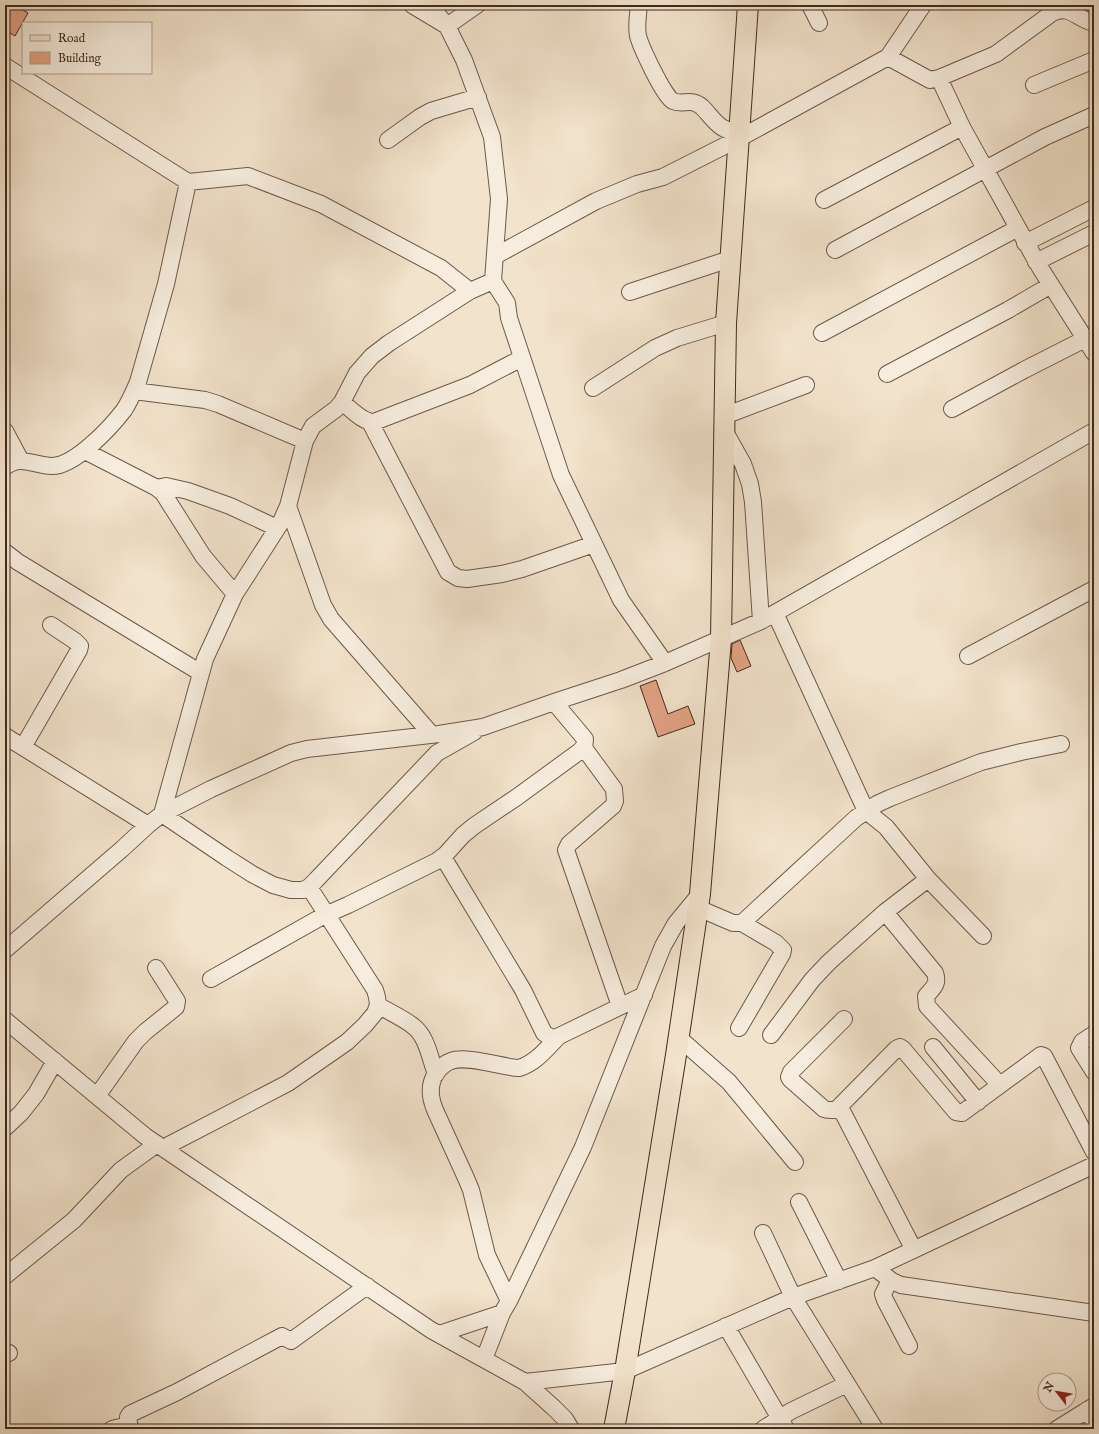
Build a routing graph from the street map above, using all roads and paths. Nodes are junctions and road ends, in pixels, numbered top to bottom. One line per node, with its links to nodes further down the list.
1 (412, 5): 10 (street)
2 (430, 5): 10 (street)
3 (477, 5): 10 (street)
4 (639, 5): 19 (street)
5 (748, 5): 19 (main road)
6 (810, 5): 8 (street)
7 (923, 5): 11 (street)
8 (819, 23)
9 (1094, 23): 14 (street)
10 (447, 26): 16 (street)
11 (888, 57): 14 (street); 19 (street)
12 (1094, 60): 15 (street)
13 (5, 66): 22 (street)
14 (939, 78): 18 (street)
15 (1034, 85)
16 (478, 97): 20 (street); 29 (street)
17 (1094, 115): 21 (street)
18 (962, 126): 21 (street); 23 (street)
19 (738, 135): 29 (street); 30 (main road)
20 (388, 140)
21 (986, 170): 25 (street); 28 (street)
22 (188, 182): 34 (street); 44 (street)
23 (824, 200)
24 (1094, 208): 27 (street)
25 (1018, 228): 27 (street); 37 (street)
26 (1094, 233): 31 (street)
27 (1025, 242): 31 (street)
28 (835, 250)
29 (495, 256): 32 (street)
30 (730, 260): 35 (street); 36 (main road)
31 (1036, 262): 33 (street)
32 (493, 281): 34 (street); 40 (street)
33 (1051, 286): 38 (street); 41 (street)
34 (470, 291): 45 (street)
35 (630, 292)
36 (726, 323): 43 (street); 48 (main road)
37 (822, 333)
38 (1085, 339): 39 (street); 46 (street)
39 (1094, 353)
40 (522, 358): 47 (street); 58 (street)
41 (887, 374)
42 (806, 385): 48 (street)
43 (593, 388)
44 (134, 391): 51 (street); 52 (street)
45 (342, 402): 47 (street); 51 (street)
46 (952, 409)
47 (370, 422): 58 (street)
48 (724, 423): 63 (street); 65 (main road)
49 (5, 431): 53 (street)
50 (1094, 431): 62 (street)
51 (304, 441): 56 (street)
52 (85, 451): 53 (street); 55 (street)
53 (22, 461): 54 (street)
54 (5, 467)
55 (157, 488): 57 (street); 61 (street)
56 (288, 506): 57 (street); 71 (street)
57 (277, 528): 61 (street)
58 (594, 544): 67 (street)
59 (5, 552): 68 (street)
60 (1094, 589): 66 (street)
61 (235, 594): 68 (street)
62 (775, 613): 63 (street); 76 (street)
63 (761, 621): 65 (street)
64 (51, 625): 74 (street)
65 (721, 639): 67 (street); 82 (main road)
66 (968, 656)
67 (665, 663): 69 (street)
68 (201, 673): 77 (street)
69 (554, 702): 70 (street); 75 (street)
70 (483, 727): 71 (street); 81 (street)
71 (432, 735): 77 (street)
72 (5, 736): 74 (street)
73 (1061, 744): 76 (street)
74 (23, 747): 78 (street)
75 (584, 748): 79 (street); 92 (street)
76 (866, 810): 80 (street); 85 (street)
77 (162, 814): 78 (street); 81 (street)
78 (148, 825): 87 (street)
79 (443, 857): 84 (street); 98 (street)
80 (928, 879): 83 (street); 86 (street)
81 (309, 887): 84 (street)
82 (700, 901): 85 (street); 90 (street); 99 (main road)
83 (885, 912): 97 (street); 104 (street)
84 (326, 915): 89 (street); 91 (street)
85 (742, 923): 95 (street)
86 (983, 936)
87 (5, 950)
88 (156, 968): 105 (street)
89 (211, 979)
90 (644, 995): 92 (street); 122 (street)
91 (378, 1005): 103 (street); 109 (street)
92 (620, 1006): 98 (street)
93 (844, 1019): 107 (street)
94 (5, 1020): 101 (street)
95 (739, 1028)
96 (1094, 1034): 102 (street)
97 (771, 1035)
98 (559, 1036): 103 (street)
99 (679, 1038): 111 (street); 128 (main road)
100 (933, 1047): 106 (street)
101 (56, 1061): 105 (street); 108 (street)
102 (1094, 1072)
103 (436, 1074): 122 (street)
104 (1000, 1085): 106 (street); 110 (street)
105 (97, 1096): 109 (street)
106 (978, 1102): 107 (street)
107 (837, 1109): 115 (street)
108 (5, 1128)
109 (160, 1146): 117 (street); 120 (street)
110 (1094, 1152)
111 (795, 1162)
112 (1094, 1165): 115 (street)
113 (799, 1202): 119 (street)
114 (763, 1233): 121 (street)
115 (914, 1250): 116 (street)
116 (875, 1268): 118 (street); 119 (street)
117 (5, 1276)
118 (890, 1280): 123 (street); 126 (street)
119 (839, 1281): 121 (street)
120 (367, 1286): 125 (street); 133 (street)
121 (793, 1297): 124 (street); 130 (street)
122 (505, 1307): 125 (street); 127 (street)
123 (1094, 1313)
124 (726, 1326): 128 (street); 132 (street)
125 (439, 1334): 127 (street)
126 (909, 1346)
127 (484, 1359): 129 (street)
128 (625, 1371): 129 (street); 136 (main road)
129 (525, 1382): 135 (street)
130 (847, 1384): 132 (street); 138 (street)
131 (1092, 1413): 139 (street)
132 (782, 1424): 137 (street)
133 (129, 1427): 134 (street)
134 (112, 1429)
135 (571, 1429)
136 (614, 1429)
137 (763, 1429)
138 (876, 1429)
139 (1057, 1429)

